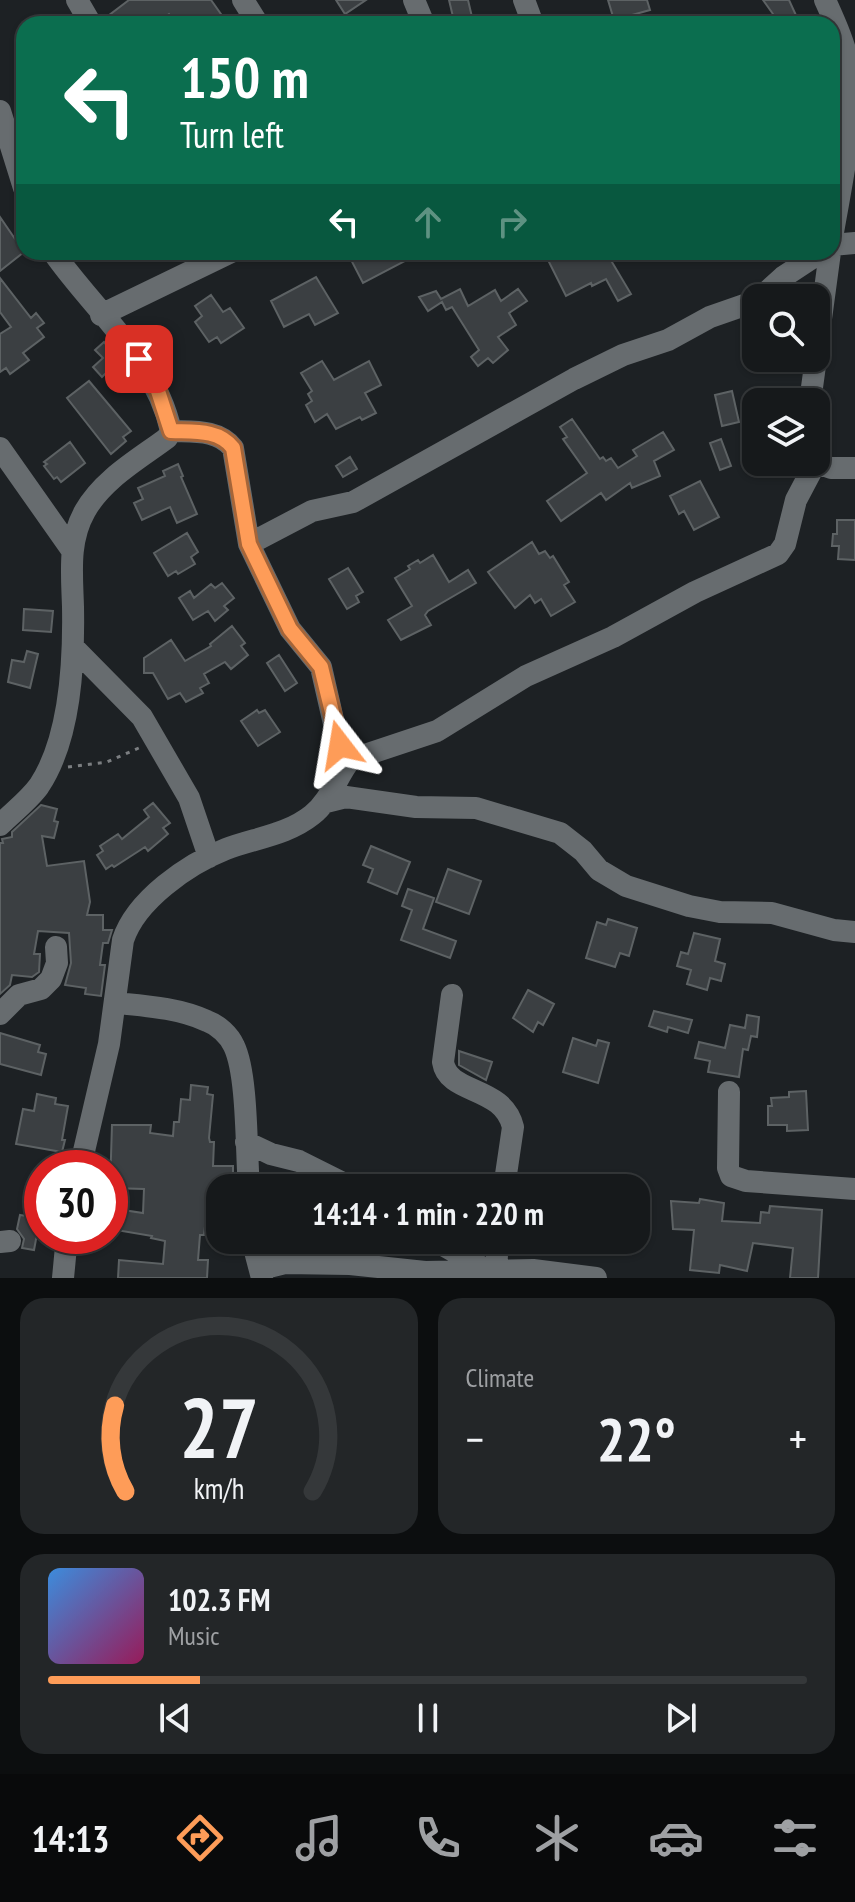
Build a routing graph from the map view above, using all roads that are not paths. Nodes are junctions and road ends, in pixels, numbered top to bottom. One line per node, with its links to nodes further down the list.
1 (840, 38): 2 (street)
2 (852, 61): 3 (street)
3 (842, 100): 6 (street)
4 (0, 111): 5 (street)
5 (16, 162)
6 (840, 192)
7 (59, 260): 14 (street)
8 (214, 260): 14 (street)
9 (809, 260): 11 (street)
10 (829, 260): 12 (street)
11 (775, 284)
12 (826, 284)
13 (742, 306): 20 (street)
14 (101, 315): 15 (street)
15 (171, 431): 20 (street); 21 (street)
16 (0, 448): 21 (street)
17 (830, 468): 18 (street)
18 (855, 468)
19 (808, 476): 23 (street)
20 (249, 544): 23 (street)
21 (71, 549): 22 (street)
22 (74, 648): 25 (street); 26 (street)
23 (350, 760): 24 (street)
24 (326, 802): 26 (street); 27 (street)
25 (0, 825)
26 (209, 857): 30 (street)
27 (855, 932)
28 (56, 947): 31 (street)
29 (452, 995): 37 (street)
30 (116, 1003): 33 (street); 34 (street)
31 (0, 1014)
32 (729, 1092): 38 (street)
33 (246, 1142): 35 (street); 36 (street)
34 (84, 1150)
35 (248, 1174)
36 (325, 1174)
37 (506, 1174)
38 (855, 1189)
39 (65, 1254): 46 (street)
40 (461, 1254): 42 (street)
41 (495, 1254): 42 (street)
42 (492, 1270): 44 (street); 45 (street)
43 (262, 1273): 44 (street)
44 (424, 1275)
45 (582, 1277)
46 (63, 1278)

